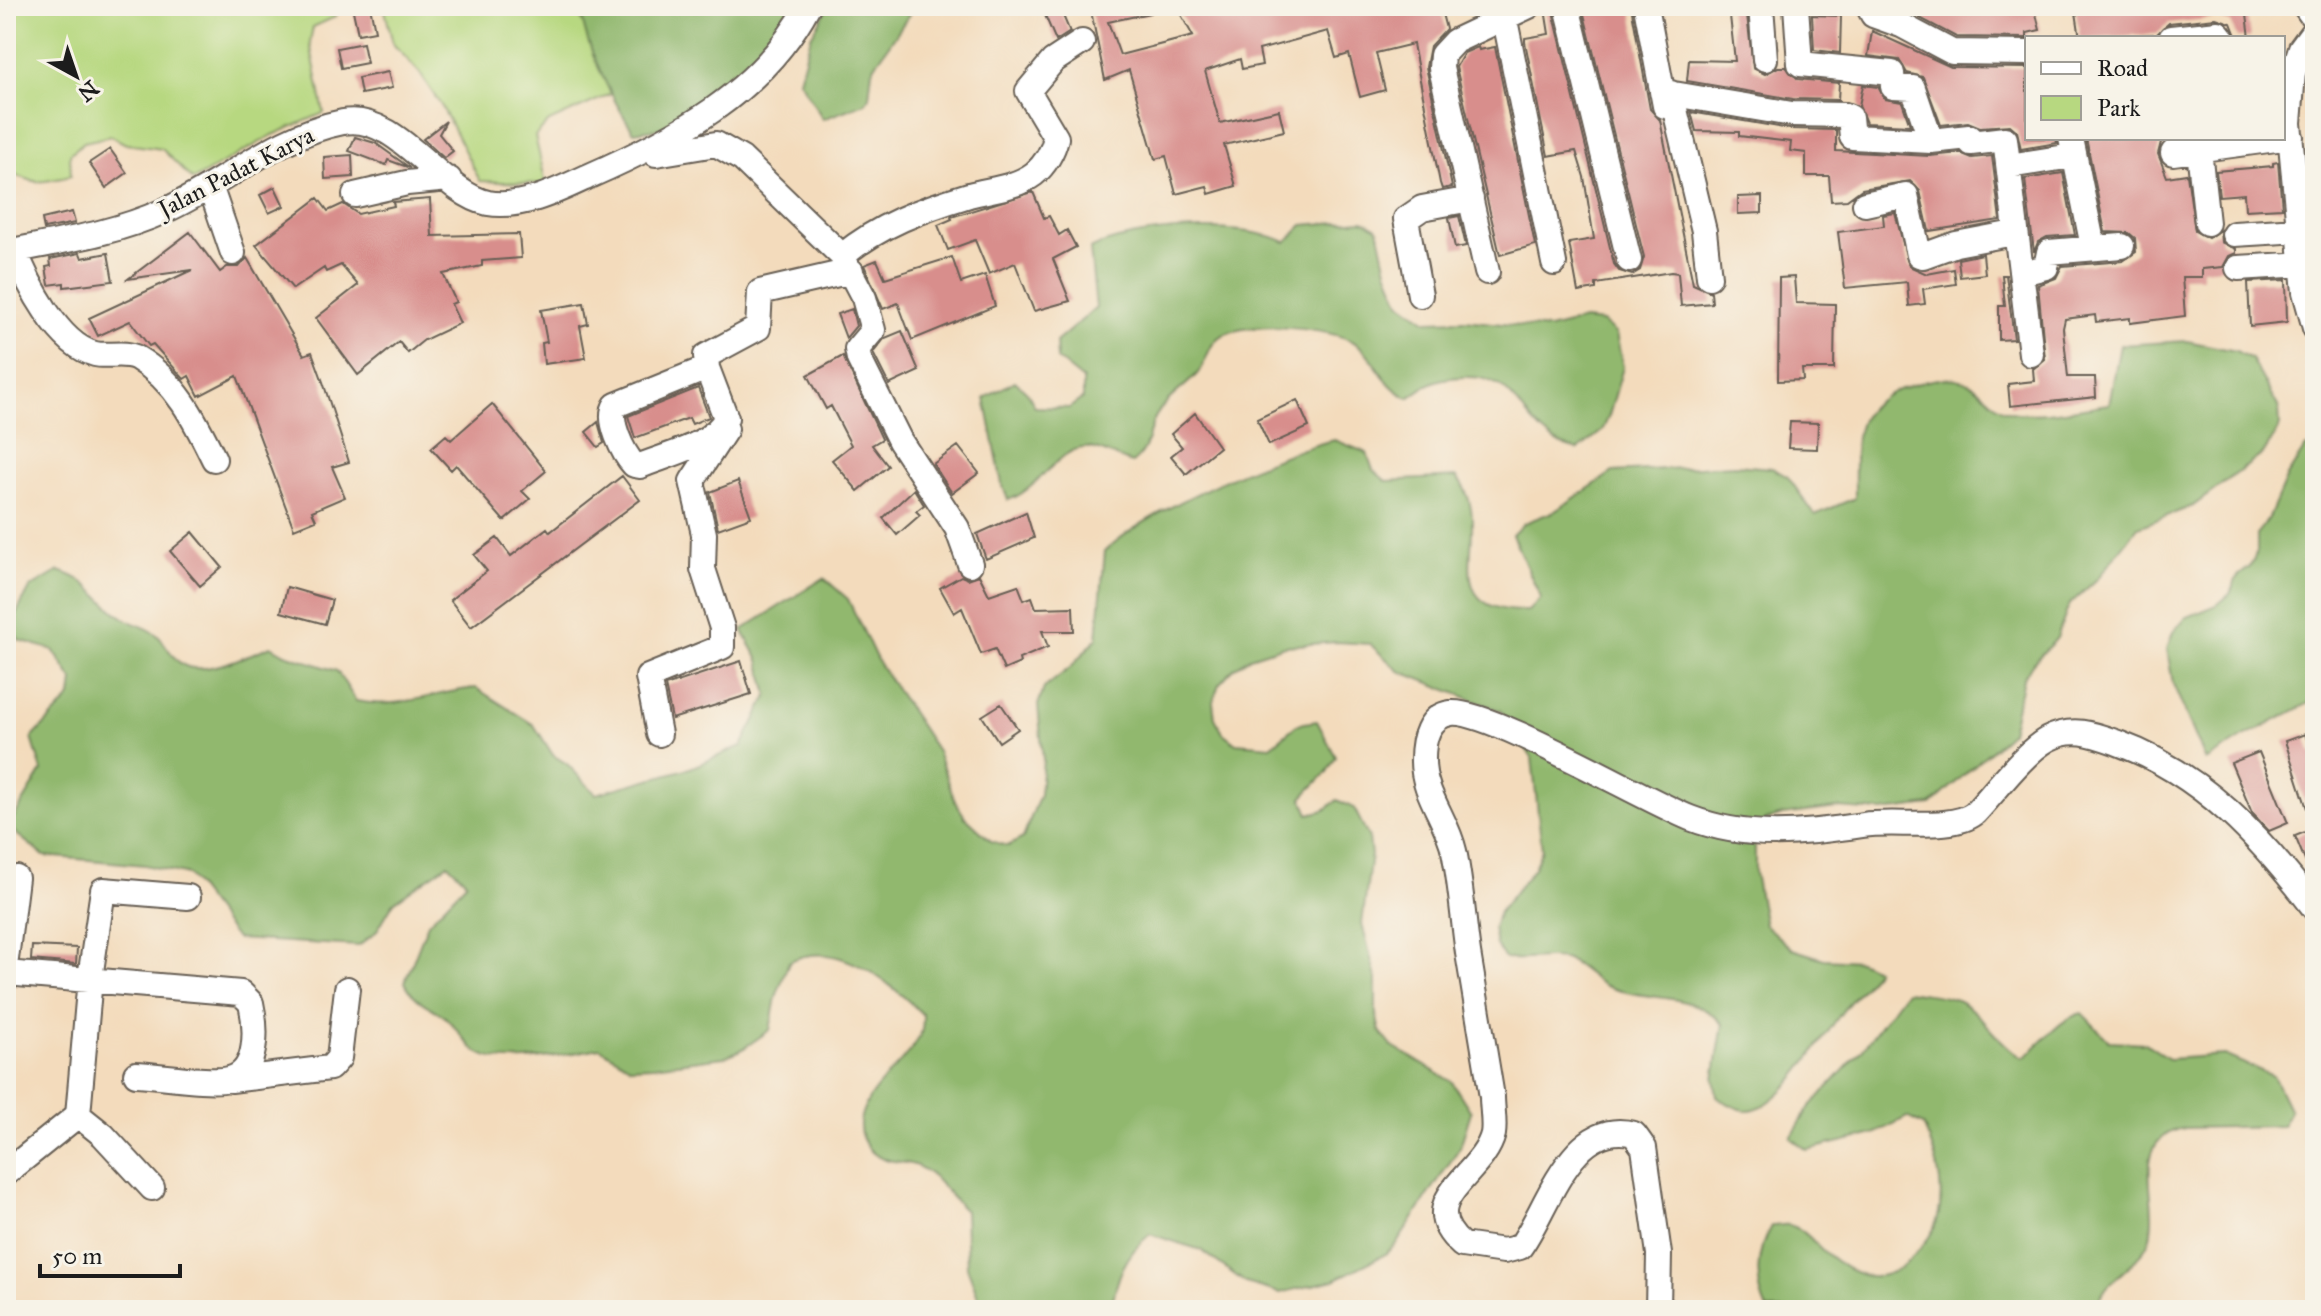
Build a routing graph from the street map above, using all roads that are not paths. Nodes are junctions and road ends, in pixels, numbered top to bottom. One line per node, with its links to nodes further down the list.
1 (808, 6): 27 (street, Jalan Padat Karya)
2 (1529, 6): 9 (street)
3 (1567, 6): 42 (street)
4 (1646, 6): 18 (street)
5 (1761, 6): 16 (street)
6 (1796, 6): 23 (street)
7 (1868, 6): 15 (street)
8 (2305, 6): 10 (street)
9 (1505, 20): 32 (street); 43 (street)
10 (2315, 20)
11 (2315, 29): 17 (street)
12 (2190, 36): 13 (street)
13 (2220, 36)
14 (1082, 42): 44 (street)
15 (2025, 53)
16 (1765, 59)
17 (2288, 74): 19 (street)
18 (1666, 92): 22 (street); 23 (street); 49 (street)
19 (2291, 137): 20 (street); 35 (street)
20 (2285, 138)
21 (2270, 140): 25 (street)
22 (1672, 141)
23 (1931, 141): 28 (street)
24 (2071, 147): 28 (street); 39 (street)
25 (2199, 150): 26 (street); 34 (street)
26 (2173, 153)
27 (630, 159): 29 (street, Jalan Padat Karya); 44 (street)
28 (2009, 166): 36 (street)
29 (449, 179): 30 (street, Jalan Padat Karya); 31 (street)
30 (210, 186): 40 (street, Jalan Padat Karya); 41 (street)
31 (355, 195)
32 (1471, 199): 47 (street); 51 (street)
33 (1865, 204): 36 (street)
34 (2207, 223)
35 (2308, 230): 37 (street); 45 (street)
36 (2014, 233): 48 (street)
37 (2234, 234)
38 (2122, 246): 39 (street)
39 (2093, 247): 48 (street)
40 (10, 251): 56 (street)
41 (233, 253)
42 (1629, 260)
43 (1554, 263)
44 (846, 264): 54 (street); 57 (street)
45 (2304, 264): 46 (street); 50 (street)
46 (2238, 268)
47 (1487, 272)
48 (2023, 273): 53 (street)
49 (1709, 277)
50 (2310, 291): 52 (street)
51 (1420, 295)
52 (2315, 328)
53 (2031, 354)
54 (707, 368): 55 (street); 55 (street)
55 (726, 418): 58 (street)
56 (214, 459)
57 (970, 564)
58 (659, 734)
59 (16, 878): 62 (street)
60 (188, 897): 64 (street)
61 (2315, 909): 71 (street)
62 (6, 959)
63 (6, 973): 64 (street)
64 (90, 978): 67 (street); 68 (street)
65 (347, 989): 67 (street)
66 (136, 1074): 67 (street)
67 (231, 1080)
68 (78, 1115): 69 (street); 70 (street)
69 (6, 1173)
70 (152, 1188)
71 (1658, 1310)

